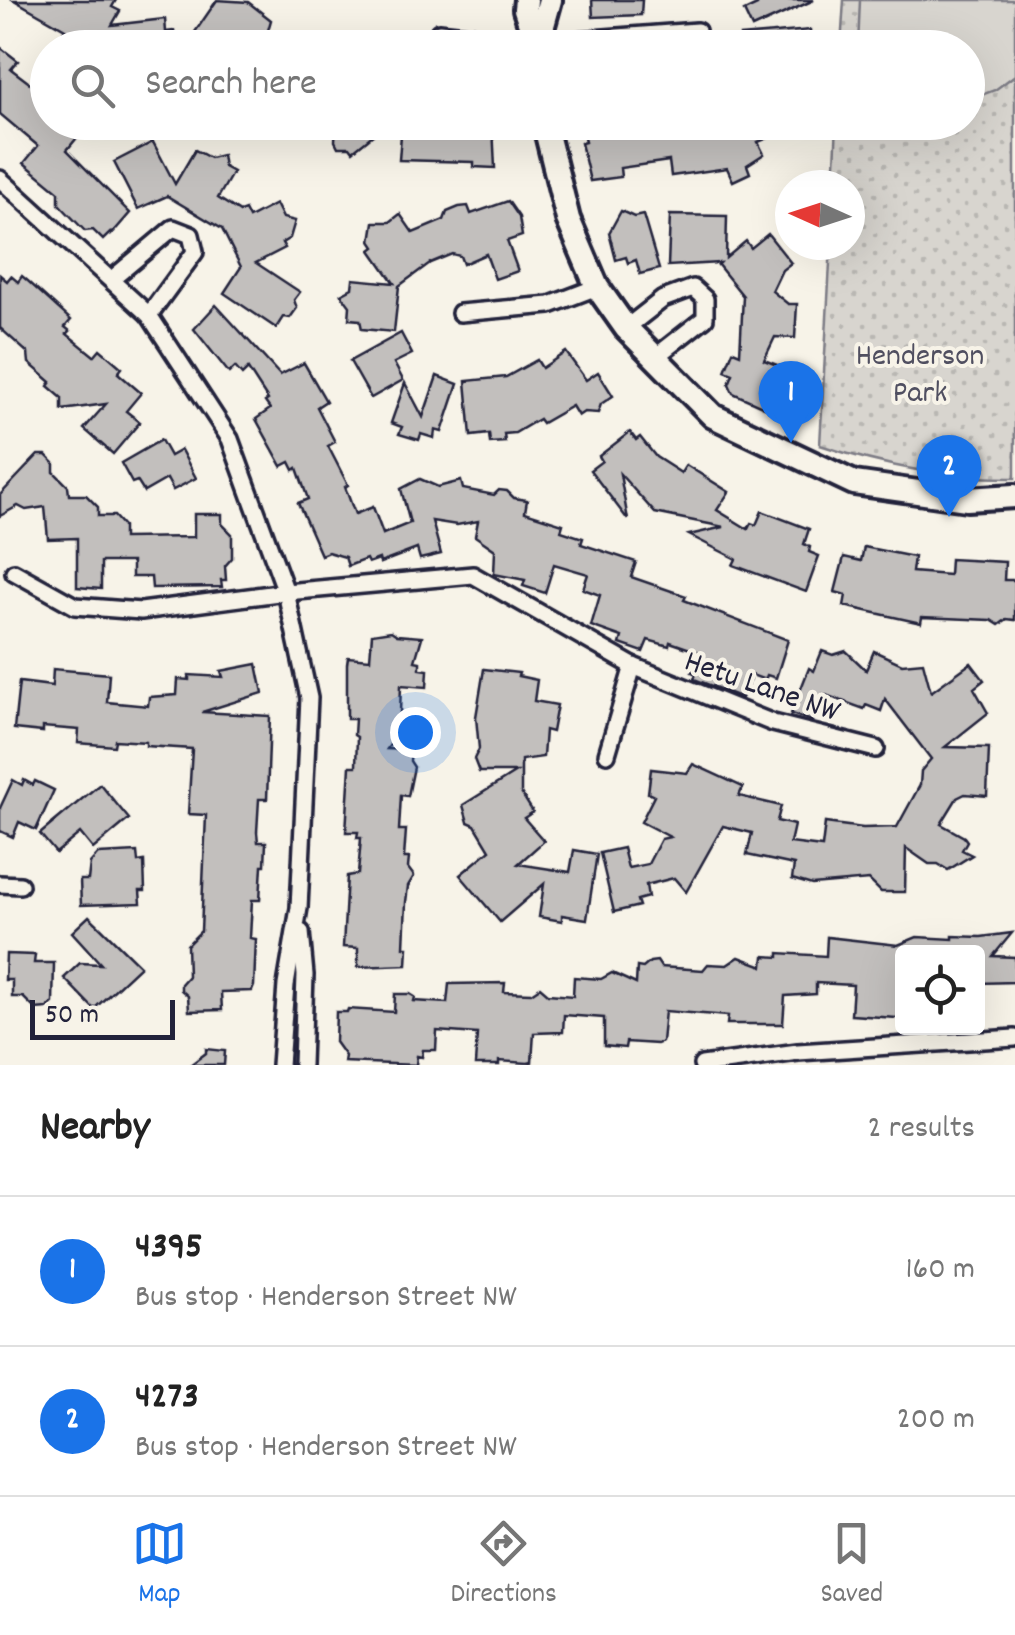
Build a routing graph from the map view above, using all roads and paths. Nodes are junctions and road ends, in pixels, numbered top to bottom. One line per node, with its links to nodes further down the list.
1 (526, 0): 3 (street)
2 (550, 0): 4 (street)
3 (532, 30)
4 (542, 30)
5 (548, 140): 8 (street)
6 (0, 179): 7 (street)
7 (112, 279): 10 (street); 10 (street)
8 (597, 286): 9 (street); 11 (street)
9 (460, 312)
10 (150, 314): 15 (street)
11 (626, 328): 12 (street); 12 (street)
12 (654, 358): 13 (street)
13 (1015, 496)
14 (14, 572): 15 (street, Hetu Lane NW)
15 (286, 592): 16 (street, Hetu Lane NW); 21 (street)
16 (633, 666): 17 (street, Hetu Lane NW); 18 (street, Hetu Lane NW)
17 (876, 748)
18 (608, 754)
19 (0, 884): 20 (street)
20 (20, 885)
21 (298, 908): 23 (street); 24 (street)
22 (1015, 1038): 25 (street)
23 (280, 1065)
24 (302, 1065)
25 (702, 1065)

